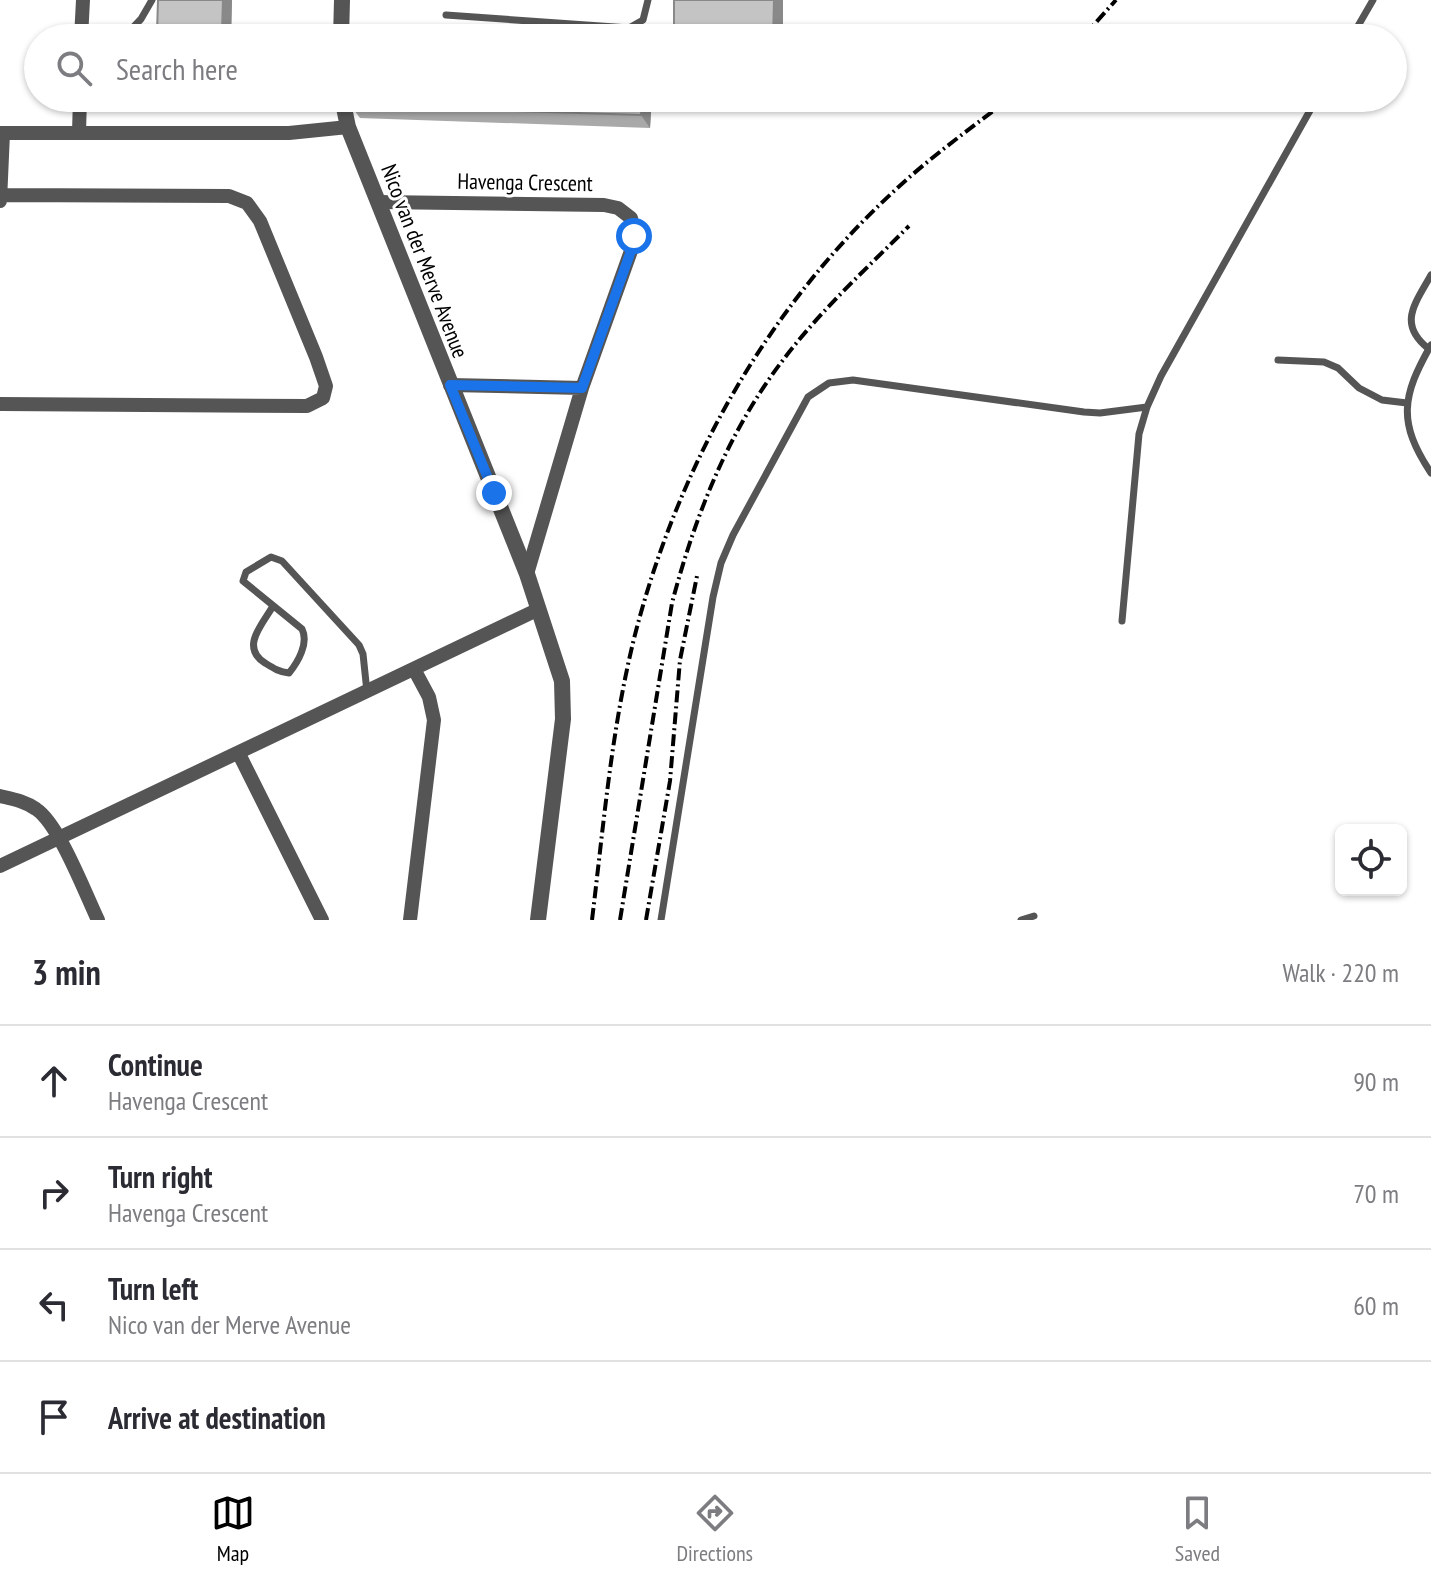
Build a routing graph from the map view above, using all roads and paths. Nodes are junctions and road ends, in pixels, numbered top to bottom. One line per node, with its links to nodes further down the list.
1 (83, 0): 7 (street)
2 (152, 0): 8 (lane)
3 (342, 0): 9 (street)
4 (648, 0): 11 (lane)
5 (1373, 0): 12 (lane)
6 (446, 15): 10 (lane)
7 (82, 24)
8 (136, 24)
9 (341, 24)
10 (573, 24)
11 (636, 24)
12 (1359, 24)
13 (80, 112): 17 (street)
14 (345, 112): 16 (street, Nico van der Merve Avenue)
15 (1309, 112): 29 (lane)
16 (348, 127): 17 (street); 21 (street, Nico van der Merve Avenue)
17 (79, 132): 18 (street)
18 (2, 133): 19 (street)
19 (0, 195): 20 (street); 28 (street)
20 (0, 201)
21 (379, 202): 25 (street, Nico van der Merve Avenue); 26 (street, Havenga Crescent)
22 (1431, 275): 23 (lane)
23 (1430, 347): 27 (lane)
24 (1278, 360): 27 (lane)
25 (450, 385): 26 (street); 31 (street, Nico van der Merve Avenue)
26 (582, 388): 31 (street, Havenga Crescent)
27 (1407, 403): 30 (lane)
28 (0, 404)
29 (1147, 407): 34 (lane); 46 (lane)
30 (1431, 473)
31 (527, 574): 33 (street, Nico van der Merve Avenue)
32 (273, 606): 32 (lane); 36 (lane)
33 (539, 609): 35 (street); 45 (street, Nico van der Merve Avenue)
34 (1122, 621)
35 (414, 669): 36 (street); 44 (street)
36 (367, 692): 37 (street)
37 (239, 754): 39 (street); 43 (street)
38 (0, 796): 39 (street)
39 (59, 839): 40 (street); 42 (street)
40 (0, 866)
41 (1034, 916): 47 (lane)
42 (98, 920)
43 (322, 920)
44 (410, 920)
45 (538, 920)
46 (661, 920)
47 (1021, 920)

